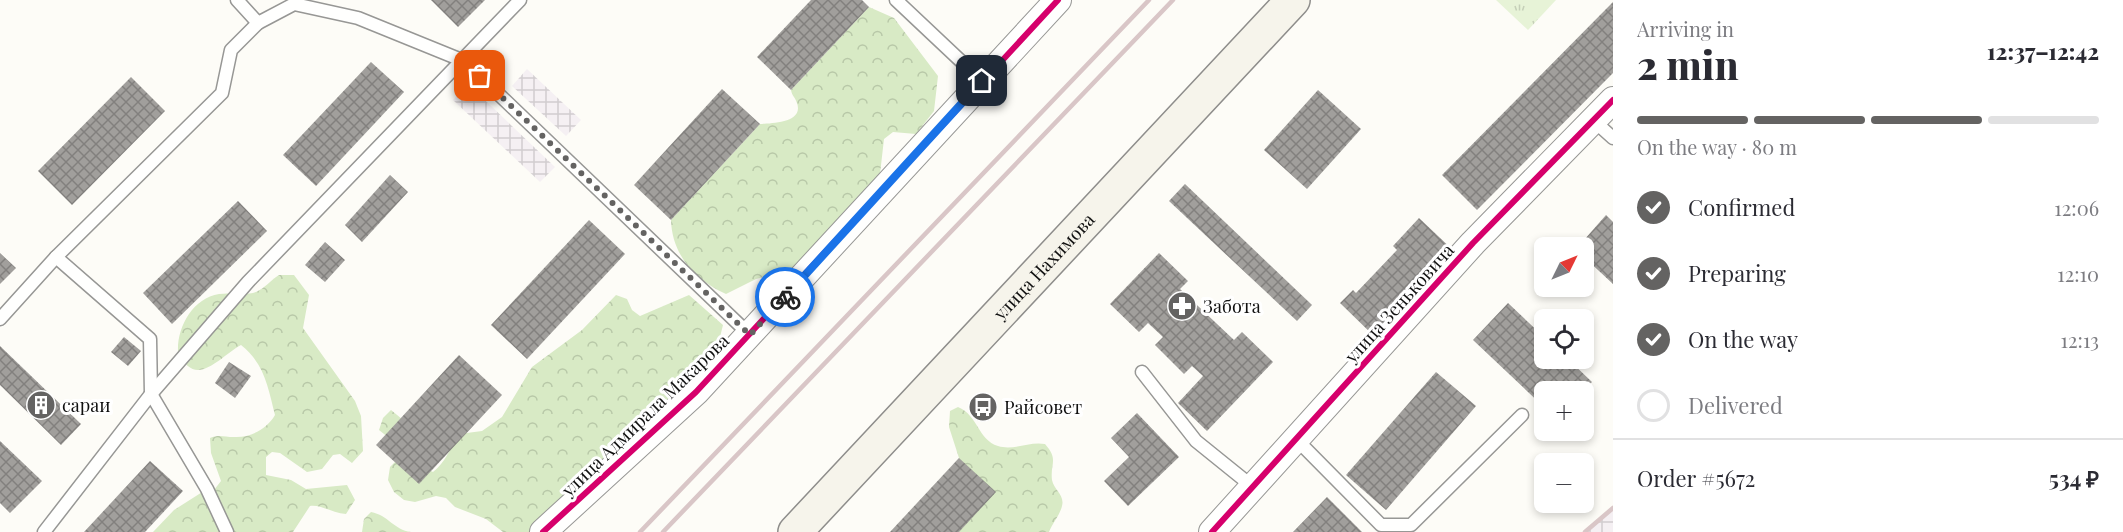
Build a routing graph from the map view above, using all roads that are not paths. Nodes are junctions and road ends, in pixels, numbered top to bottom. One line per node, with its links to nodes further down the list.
1 (237, 0): 6 (lane)
2 (520, 0): 7 (lane)
3 (896, 0): 8 (lane)
4 (1058, 0): 8 (street, улица Адмирала Макарова)
5 (1293, 0): 23 (main road, улица Нахимова)
6 (258, 23): 7 (lane); 12 (lane)
7 (464, 61): 14 (lane); 16 (lane)
8 (982, 81): 14 (street, улица Адмирала Макарова)
9 (1613, 100): 10 (street, улица Зеньковича)
10 (1593, 120): 11 (lane); 18 (street, улица Зеньковича)
11 (1613, 138)
12 (56, 257): 13 (lane); 16 (lane)
13 (0, 319)
14 (750, 335): 22 (street, улица Адмирала Макарова)
15 (1142, 372): 19 (lane)
16 (151, 394): 20 (lane); 21 (lane)
17 (1522, 415): 18 (lane)
18 (1296, 439): 19 (street, улица Зеньковича)
19 (1253, 487): 24 (street, улица Зеньковича)
20 (44, 532)
21 (227, 532)
22 (543, 532)
23 (795, 532)
24 (1212, 532)

